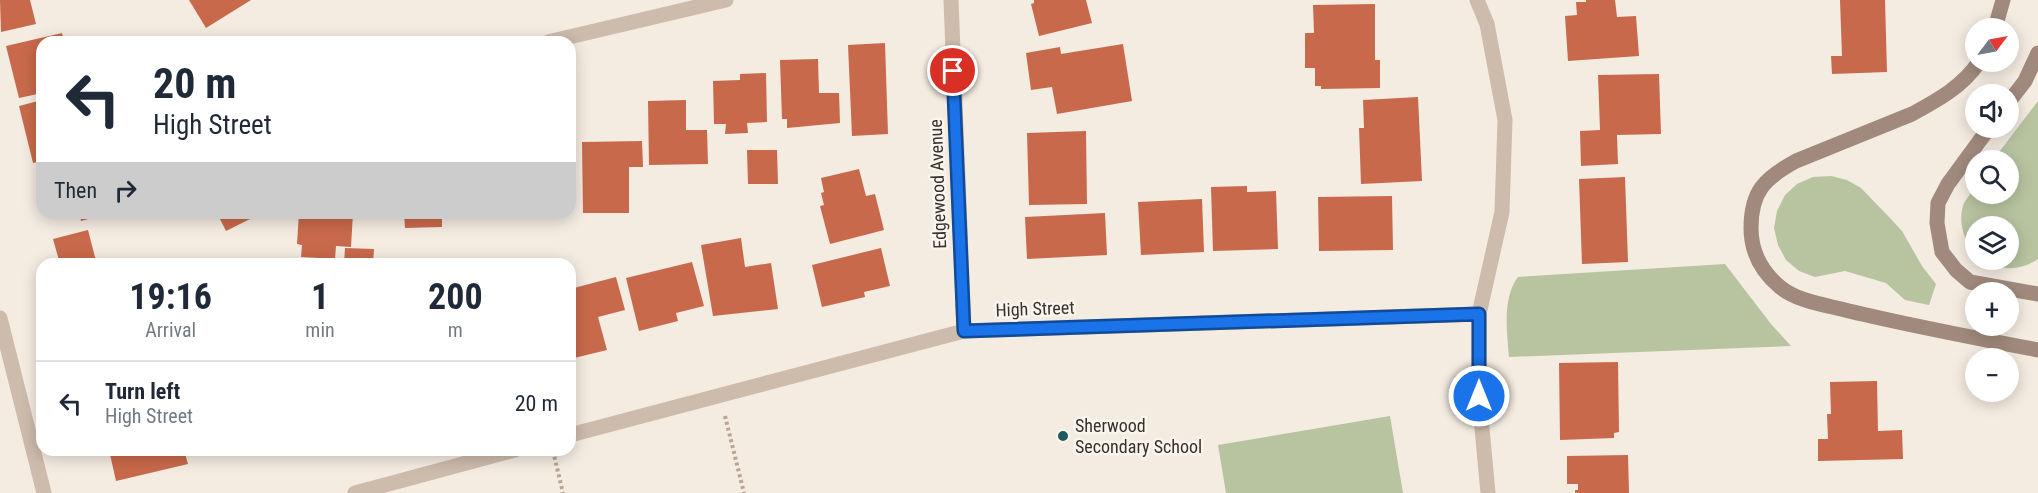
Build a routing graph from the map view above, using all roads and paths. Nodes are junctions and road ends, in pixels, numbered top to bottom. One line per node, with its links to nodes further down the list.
1 (726, 0): 6 (street)
2 (951, 0): 14 (street, Edgewood Avenue)
3 (1477, 0): 12 (street)
4 (2003, 0): 5 (main road)
5 (1998, 18)
6 (574, 36)
7 (2038, 53): 9 (main road)
8 (1973, 72): 15 (main road)
9 (2019, 89)
10 (1982, 138): 11 (main road)
11 (2038, 294)
12 (1479, 314): 14 (street, High Street); 24 (street)
13 (0, 318): 20 (street)
14 (964, 331): 16 (street, High Street)
15 (2038, 350)
16 (720, 395): 17 (street, High Street); 23 (path)
17 (576, 433)
18 (492, 456): 21 (street)
19 (554, 456): 22 (path)
20 (44, 493)
21 (355, 493)
22 (563, 493)
23 (744, 493)
24 (1488, 493)

